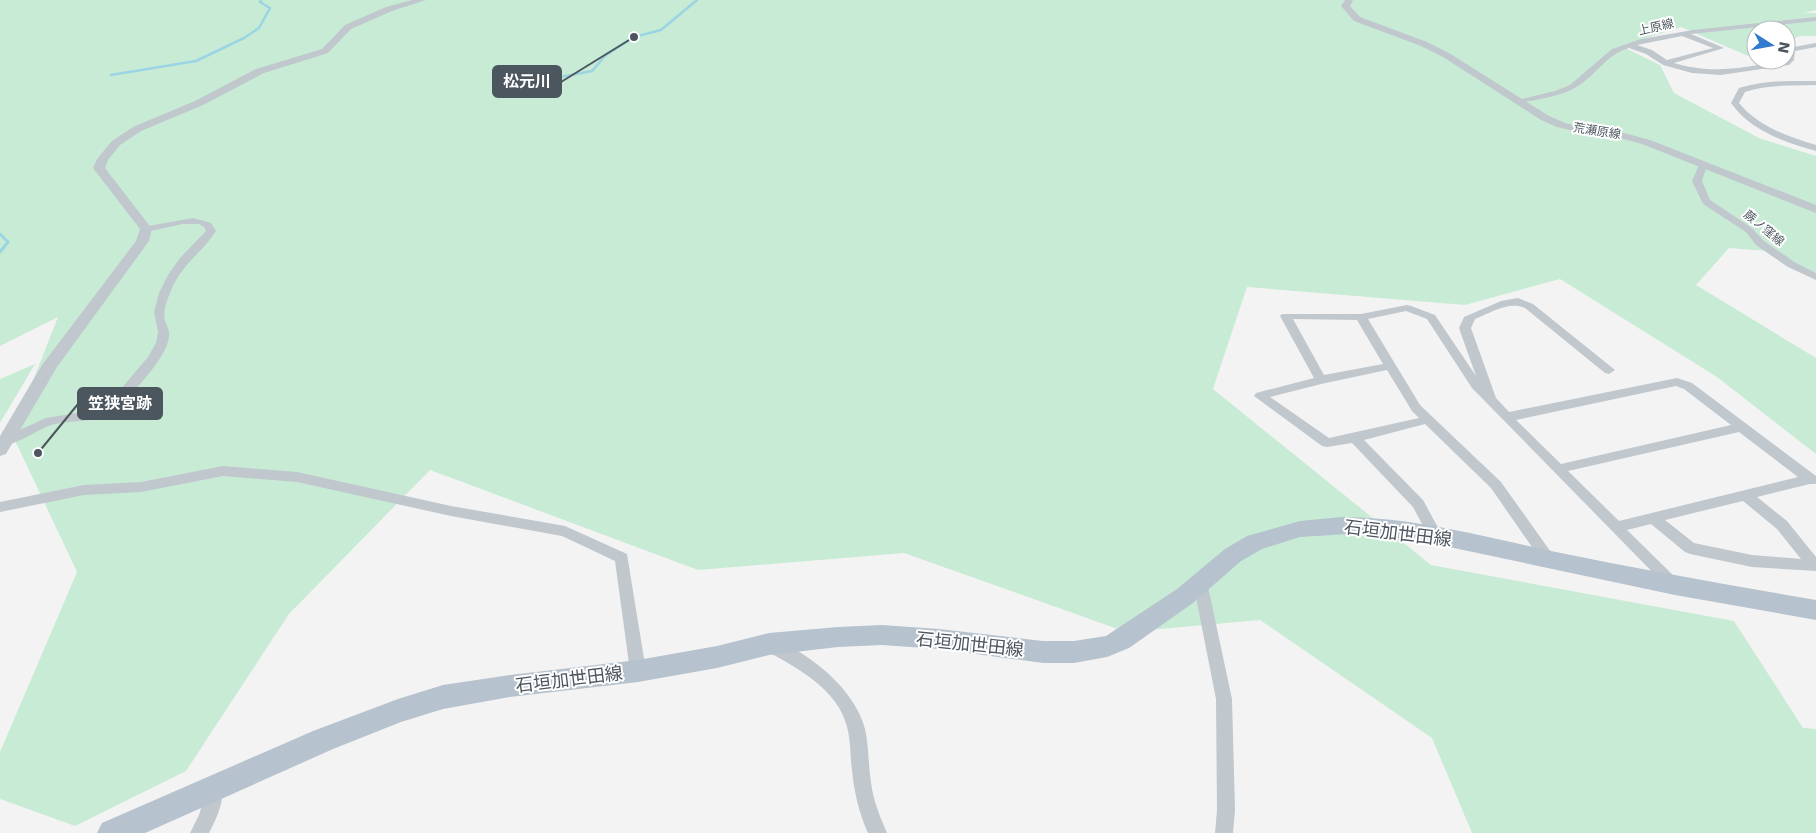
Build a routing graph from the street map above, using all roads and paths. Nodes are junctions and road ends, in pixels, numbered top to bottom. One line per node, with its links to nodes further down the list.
1 (422, 0): 13 (street)
2 (1349, 0): 9 (street, 荒瀬原線)
3 (1816, 19): 4 (street, 上原線)
4 (1682, 33): 6 (street, 上原線); 7 (street)
5 (1816, 44): 7 (street)
6 (1630, 45): 7 (street); 9 (street, 上原線)
7 (1666, 63)
8 (1816, 83): 10 (street)
9 (1518, 101): 11 (street, 荒瀬原線)
10 (1816, 148)
11 (1703, 165): 12 (street, 荒瀬原線); 14 (street, 蕨ノ窪線)
12 (1816, 210)
13 (146, 229): 24 (street); 24 (street)
14 (1816, 277)
15 (1361, 317): 16 (street); 18 (street); 19 (street)
16 (1390, 366): 18 (street); 20 (street)
17 (1609, 370): 19 (street)
18 (1321, 380): 23 (street)
19 (1490, 399): 21 (street)
20 (1426, 420): 23 (street); 32 (street)
21 (1510, 420): 22 (street); 25 (street)
22 (1741, 427): 25 (street); 26 (street)
23 (1355, 438): 31 (street)
24 (2, 446)
25 (1558, 469): 30 (street)
26 (1813, 480): 27 (street)
27 (1746, 496): 29 (street); 29 (street)
28 (0, 507): 37 (street)
29 (1652, 517): 30 (street)
30 (1618, 527): 34 (street)
31 (1435, 535): 32 (main road, 石垣加世田線); 33 (main road, 石垣加世田線)
32 (1548, 559): 34 (main road, 石垣加世田線)
33 (1200, 582): 36 (main road, 石垣加世田線); 42 (street)
34 (1675, 586): 35 (main road, 石垣加世田線)
35 (1816, 610)
36 (769, 644): 37 (main road, 石垣加世田線); 41 (street)
37 (638, 671): 38 (main road, 石垣加世田線)
38 (215, 788): 39 (main road, 石垣加世田線); 40 (street)
39 (112, 833)
40 (199, 833)
41 (878, 833)
42 (1224, 833)

